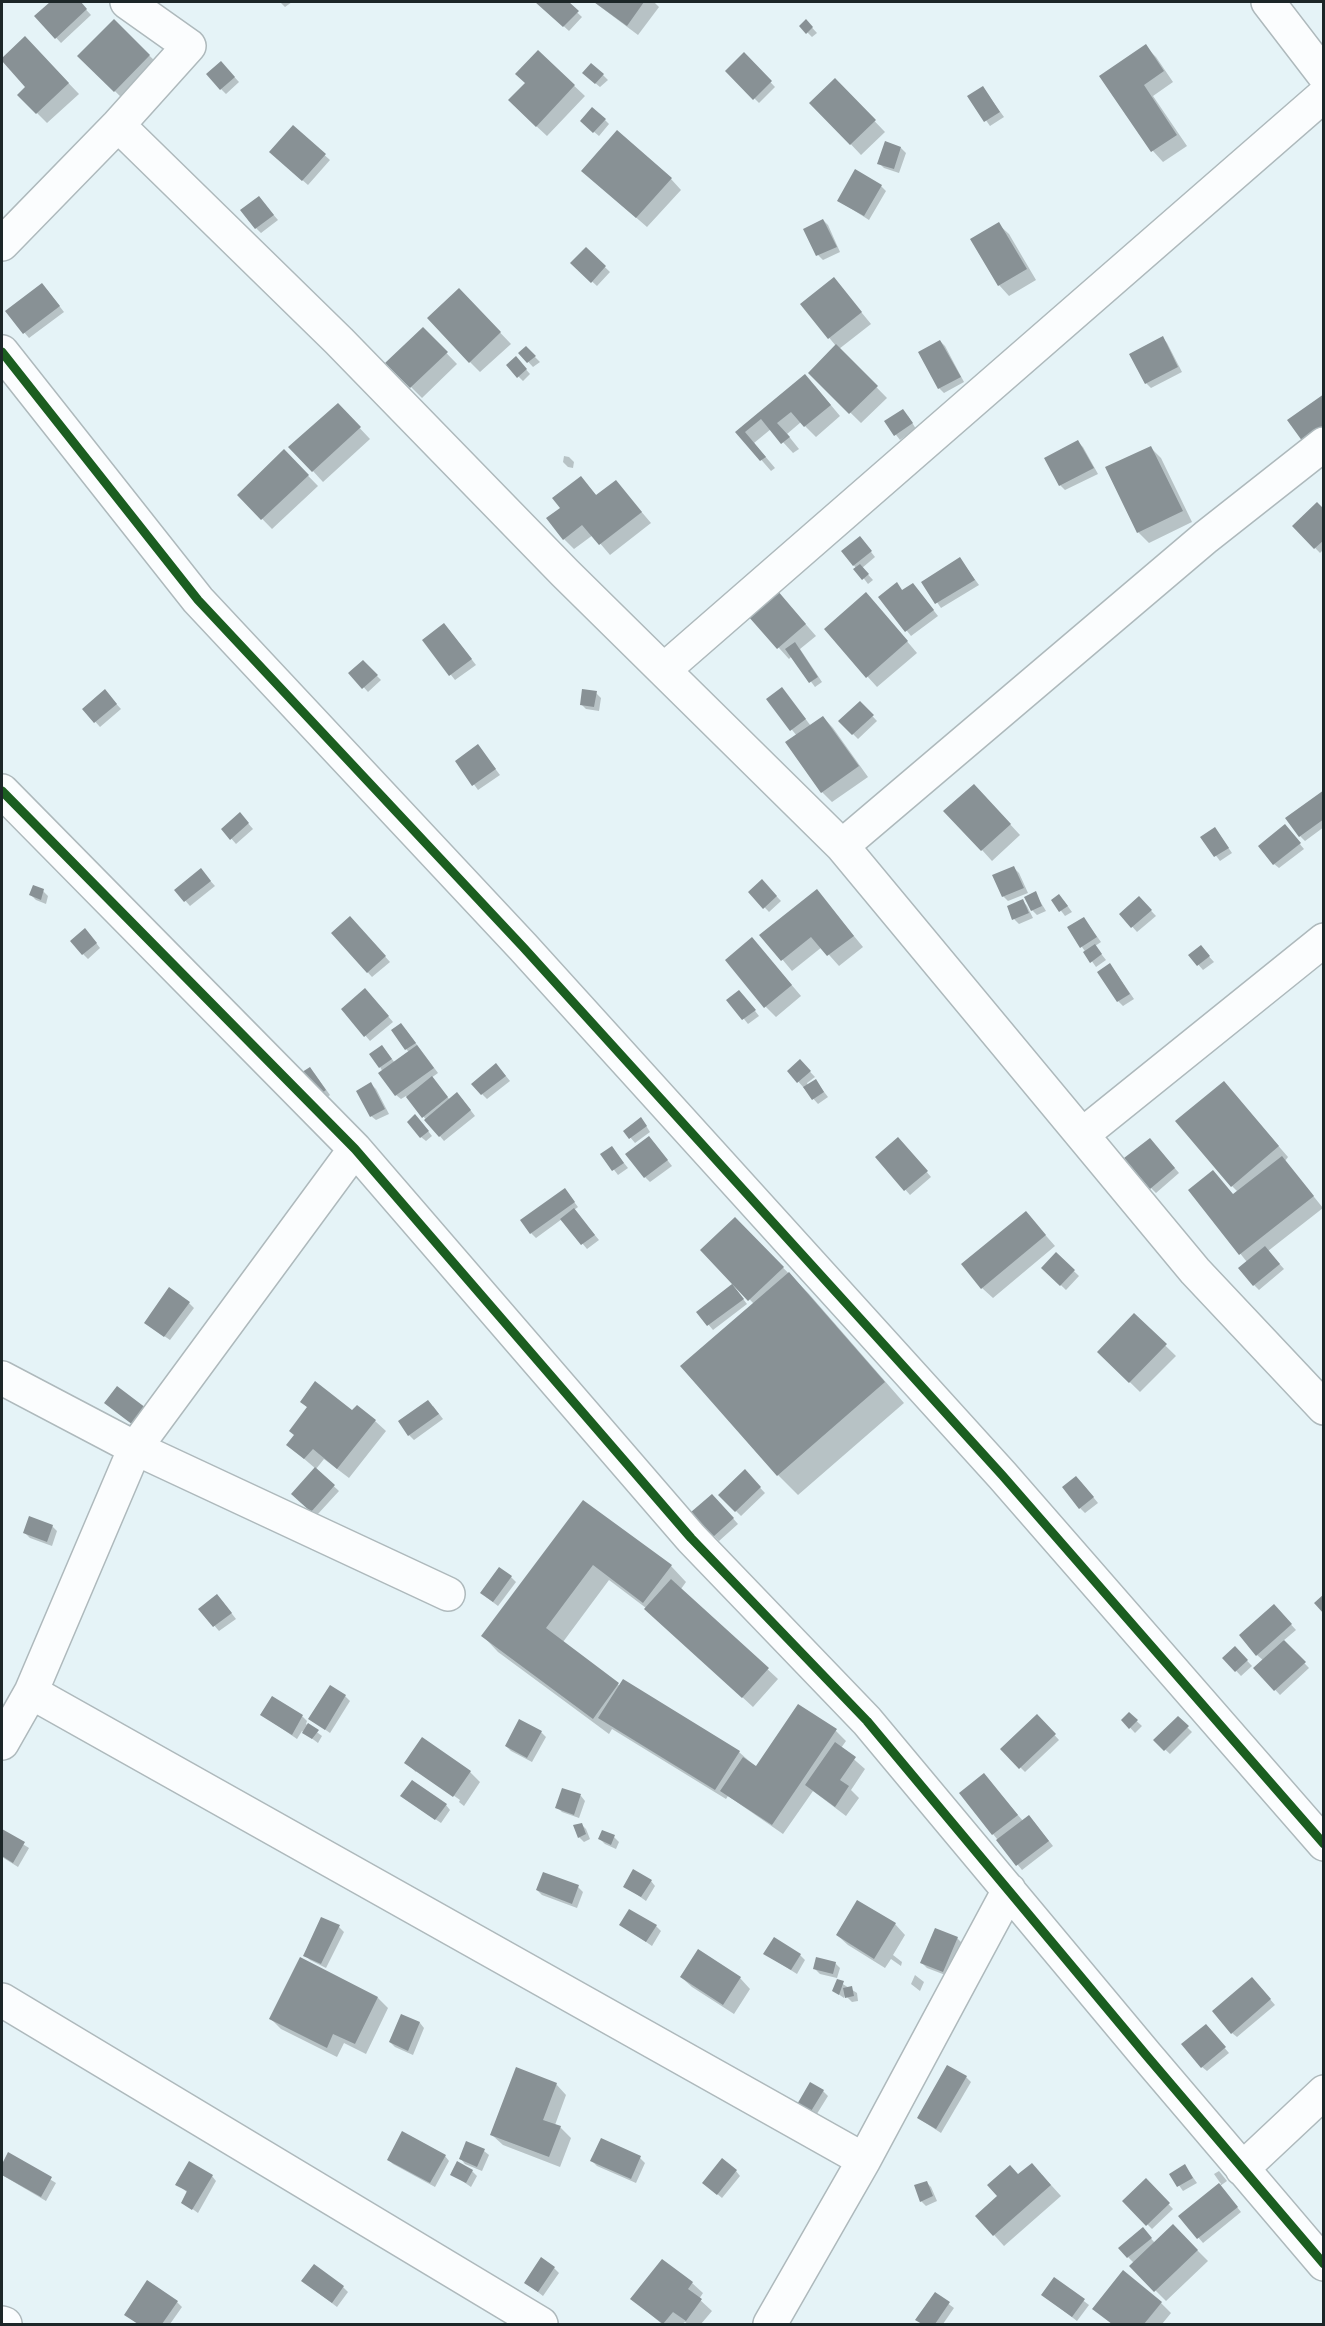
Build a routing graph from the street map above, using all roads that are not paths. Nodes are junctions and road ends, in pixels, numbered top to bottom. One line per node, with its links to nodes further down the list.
1 (126, 2): 5 (street)
2 (1268, 2): 3 (street)
3 (1323, 75)
4 (1323, 95): 9 (street)
5 (118, 125): 6 (street); 9 (street)
6 (2, 244)
7 (2, 352): 21 (street)
8 (1323, 444): 11 (street)
9 (665, 669): 11 (street)
10 (2, 791): 14 (street)
11 (842, 846): 13 (street)
12 (1323, 940): 13 (street)
13 (1082, 1135): 16 (street)
14 (355, 1149): 17 (street); 22 (street)
15 (2, 1378): 17 (street)
16 (1323, 1407)
17 (135, 1448): 18 (street); 19 (street)
18 (448, 1594)
19 (31, 1692): 20 (street); 25 (street)
20 (2, 1743)
21 (1323, 1844)
22 (1009, 1890): 25 (street); 26 (street)
23 (2, 2000): 28 (street)
24 (1323, 2092): 26 (street)
25 (864, 2160): 29 (street)
26 (1242, 2169): 27 (street)
27 (1323, 2264)
28 (541, 2325)
29 (770, 2325)

